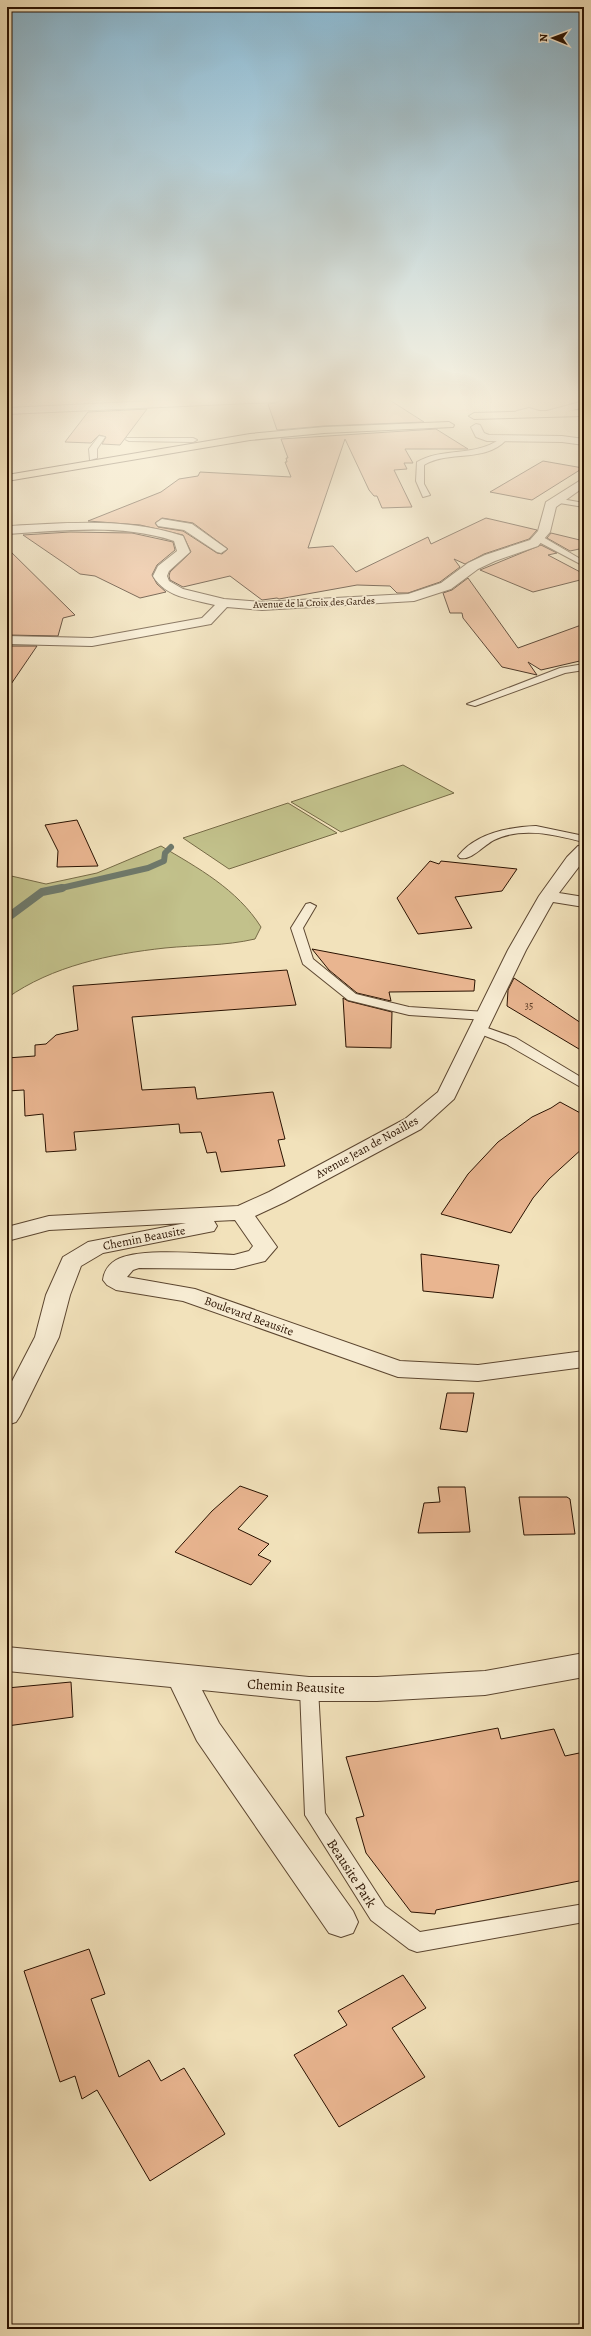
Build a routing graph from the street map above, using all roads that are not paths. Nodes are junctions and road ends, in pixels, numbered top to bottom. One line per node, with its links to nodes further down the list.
1 (549, 508): 4 (street)
2 (126, 527): 3 (street); 5 (street); 7 (street, Avenue de la Croix des Gardes)
3 (7, 530)
4 (540, 539): 6 (lane); 7 (street, Avenue de la Croix des Gardes)
5 (221, 549)
6 (584, 564)
7 (224, 603): 8 (street)
8 (7, 640)
9 (584, 667): 10 (lane)
10 (472, 704)
11 (584, 839): 13 (lane)
12 (584, 850): 14 (street, Avenue Jean de Noailles)
13 (464, 856)
14 (548, 896): 15 (street); 17 (street, Avenue Jean de Noailles)
15 (584, 902)
16 (310, 906): 17 (lane)
17 (482, 1022): 18 (lane); 19 (street, Avenue Jean de Noailles)
18 (584, 1085)
19 (242, 1212): 20 (street, Avenue Jean de Noailles); 21 (street, Boulevard Beausite); 22 (street, Chemin Beausite)
20 (7, 1234)
21 (584, 1359)
22 (7, 1416)
23 (7, 1659): 25 (street, Chemin Beausite)
24 (584, 1665): 26 (street, Chemin Beausite)
25 (181, 1678): 26 (street, Chemin Beausite); 28 (street)
26 (309, 1689): 27 (lane, Beausite Park)
27 (584, 1913)
28 (340, 1922)

